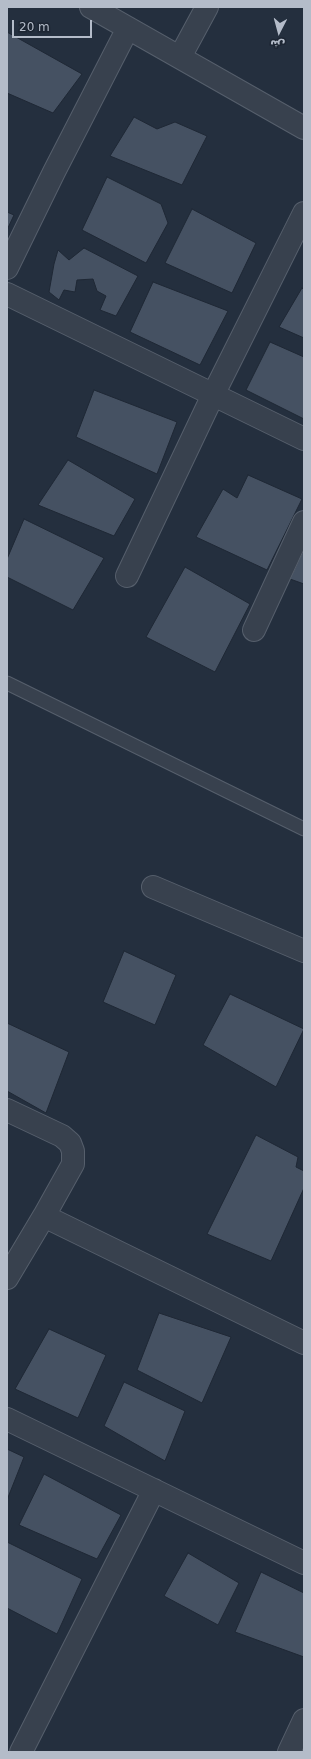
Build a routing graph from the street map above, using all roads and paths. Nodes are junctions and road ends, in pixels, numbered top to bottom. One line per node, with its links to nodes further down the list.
1 (91, 7): 3 (street)
2 (207, 7): 4 (street)
3 (128, 28): 4 (street); 7 (street)
4 (180, 58): 5 (street)
5 (304, 128)
6 (304, 213): 9 (street)
7 (7, 268)
8 (7, 294): 9 (street)
9 (213, 394): 10 (street); 12 (street)
10 (304, 438)
11 (304, 522): 13 (street)
12 (127, 576)
13 (254, 630)
14 (7, 683): 15 (lane)
15 (304, 829)
16 (153, 887): 17 (street)
17 (304, 951)
18 (7, 1110): 19 (street)
19 (44, 1216): 20 (street); 21 (street)
20 (7, 1278)
21 (304, 1343)
22 (7, 1419): 23 (street)
23 (154, 1490): 24 (street); 26 (street)
24 (304, 1563)
25 (304, 1720): 27 (street)
26 (21, 1752)
27 (289, 1752)

